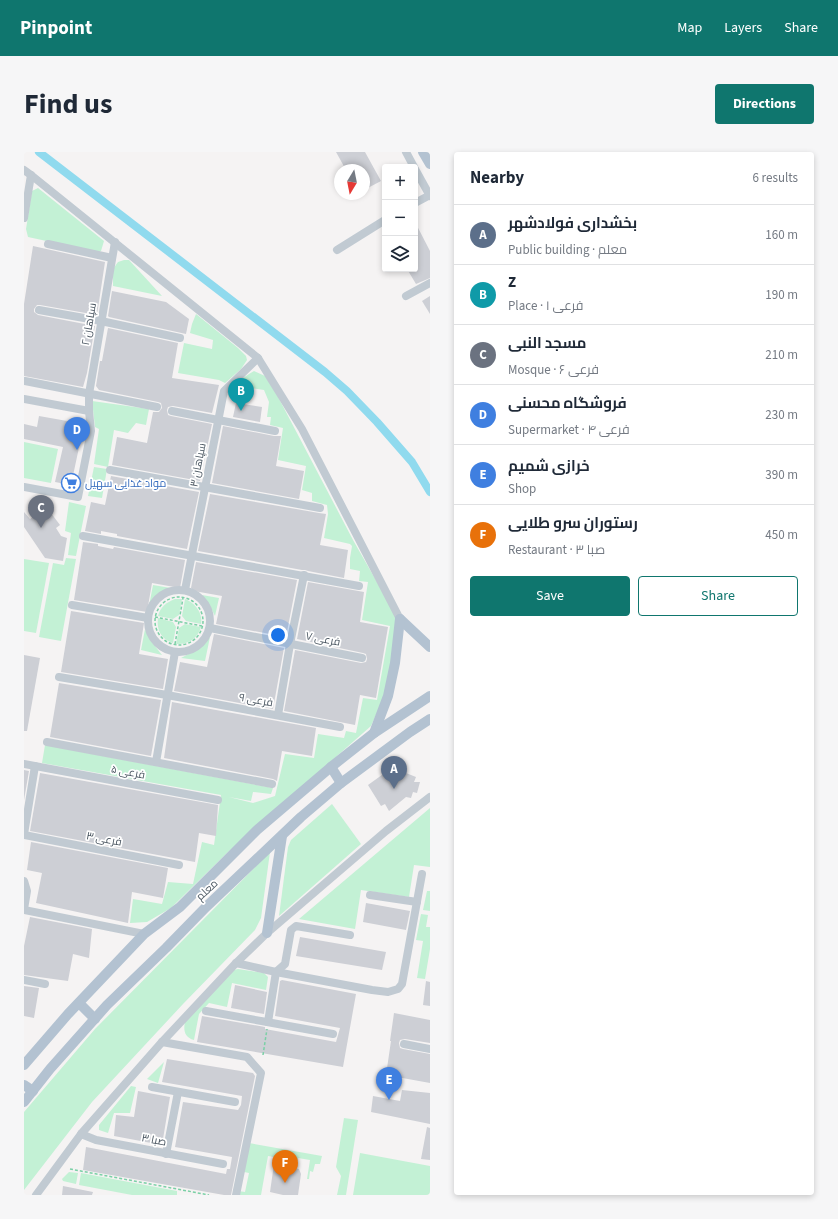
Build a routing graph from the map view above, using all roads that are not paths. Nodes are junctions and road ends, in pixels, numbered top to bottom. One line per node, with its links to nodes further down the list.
1 (406, 152): 3 (street)
2 (423, 152): 4 (main road)
3 (412, 164)
4 (430, 164)
5 (24, 170): 6 (street)
6 (31, 175): 10 (street); 12 (street)
7 (418, 175): 8 (street)
8 (430, 196): 9 (street)
9 (418, 202)
10 (24, 218)
11 (382, 222): 14 (street)
12 (115, 242): 15 (street, سپاهان ۲); 21 (street)
13 (48, 244): 15 (street)
14 (337, 250)
15 (112, 258): 19 (street, سپاهان ۲)
16 (430, 283): 17 (street)
17 (406, 296)
18 (39, 310): 19 (street)
19 (101, 321): 20 (street); 23 (street, سپاهان ۲)
20 (180, 338)
21 (258, 358): 28 (street, سپاهان ۳); 41 (street)
22 (25, 381): 23 (street)
23 (89, 394): 25 (street); 26 (street, سپاهان ۲)
24 (24, 399): 26 (street)
25 (158, 407)
26 (89, 411): 31 (street, سپاهان ۲)
27 (172, 411): 28 (street)
28 (218, 419): 29 (street); 32 (street, سپاهان ۳)
29 (276, 431)
30 (110, 470): 32 (street)
31 (24, 487)
32 (205, 487): 33 (street); 35 (street, سپاهان ۳)
33 (320, 508)
34 (84, 536): 35 (street)
35 (192, 555): 36 (street); 38 (street, سپاهان ۳)
36 (304, 575): 37 (street); 43 (street)
37 (359, 586)
38 (184, 594): 40 (street); 42 (street)
39 (72, 605): 40 (street)
40 (152, 618): 44 (street)
41 (400, 619): 45 (main road); 53 (main road)
42 (206, 627): 43 (street, فرعی ۷); 44 (street)
43 (290, 644): 46 (street, فرعی ۷); 50 (street)
44 (175, 648): 48 (street)
45 (430, 648)
46 (362, 658)
47 (59, 677): 48 (street, فرعی ۹)
48 (167, 695): 50 (street, فرعی ۹); 55 (street)
49 (430, 696): 53 (main road, معلم)
50 (278, 715): 52 (street, فرعی ۹)
51 (430, 719): 59 (main road, معلم)
52 (340, 727)
53 (374, 733): 58 (main road, معلم)
54 (47, 742): 55 (street)
55 (156, 762): 60 (street)
56 (24, 764): 57 (street, فرعی ۵)
57 (34, 766): 62 (street, فرعی ۵); 63 (street)
58 (331, 767): 59 (main road); 72 (main road, معلم)
59 (341, 783): 64 (main road, معلم)
60 (272, 784)
61 (430, 797): 71 (street)
62 (218, 800)
63 (24, 834): 65 (street, فرعی ۳)
64 (282, 836): 71 (main road); 80 (main road, معلم)
65 (179, 865)
66 (422, 874): 69 (street)
67 (24, 881): 70 (street)
68 (370, 895): 69 (street)
69 (417, 902): 75 (street)
70 (24, 910): 72 (street)
71 (267, 933): 74 (street)
72 (144, 934): 78 (main road, معلم)
73 (350, 935): 75 (street)
74 (236, 963): 75 (street); 83 (street)
75 (276, 972): 81 (street)
76 (24, 980): 77 (street)
77 (45, 984)
78 (78, 1003): 80 (main road); 86 (main road, معلم)
79 (206, 1011): 81 (street)
80 (95, 1018): 89 (main road, معلم)
81 (268, 1022): 82 (street)
82 (333, 1034)
83 (162, 1042): 93 (street); 97 (street)
84 (404, 1044): 85 (street)
85 (430, 1049)
86 (24, 1065)
87 (24, 1085): 89 (main road)
88 (152, 1087): 90 (street)
89 (33, 1091): 91 (main road, معلم)
90 (178, 1092): 92 (street); 94 (street)
91 (24, 1102)
92 (235, 1102)
93 (81, 1134): 94 (street, صبا ۳); 96 (street)
94 (166, 1154): 95 (street, صبا ۳)
95 (224, 1164)
96 (36, 1195)
97 (236, 1195)

